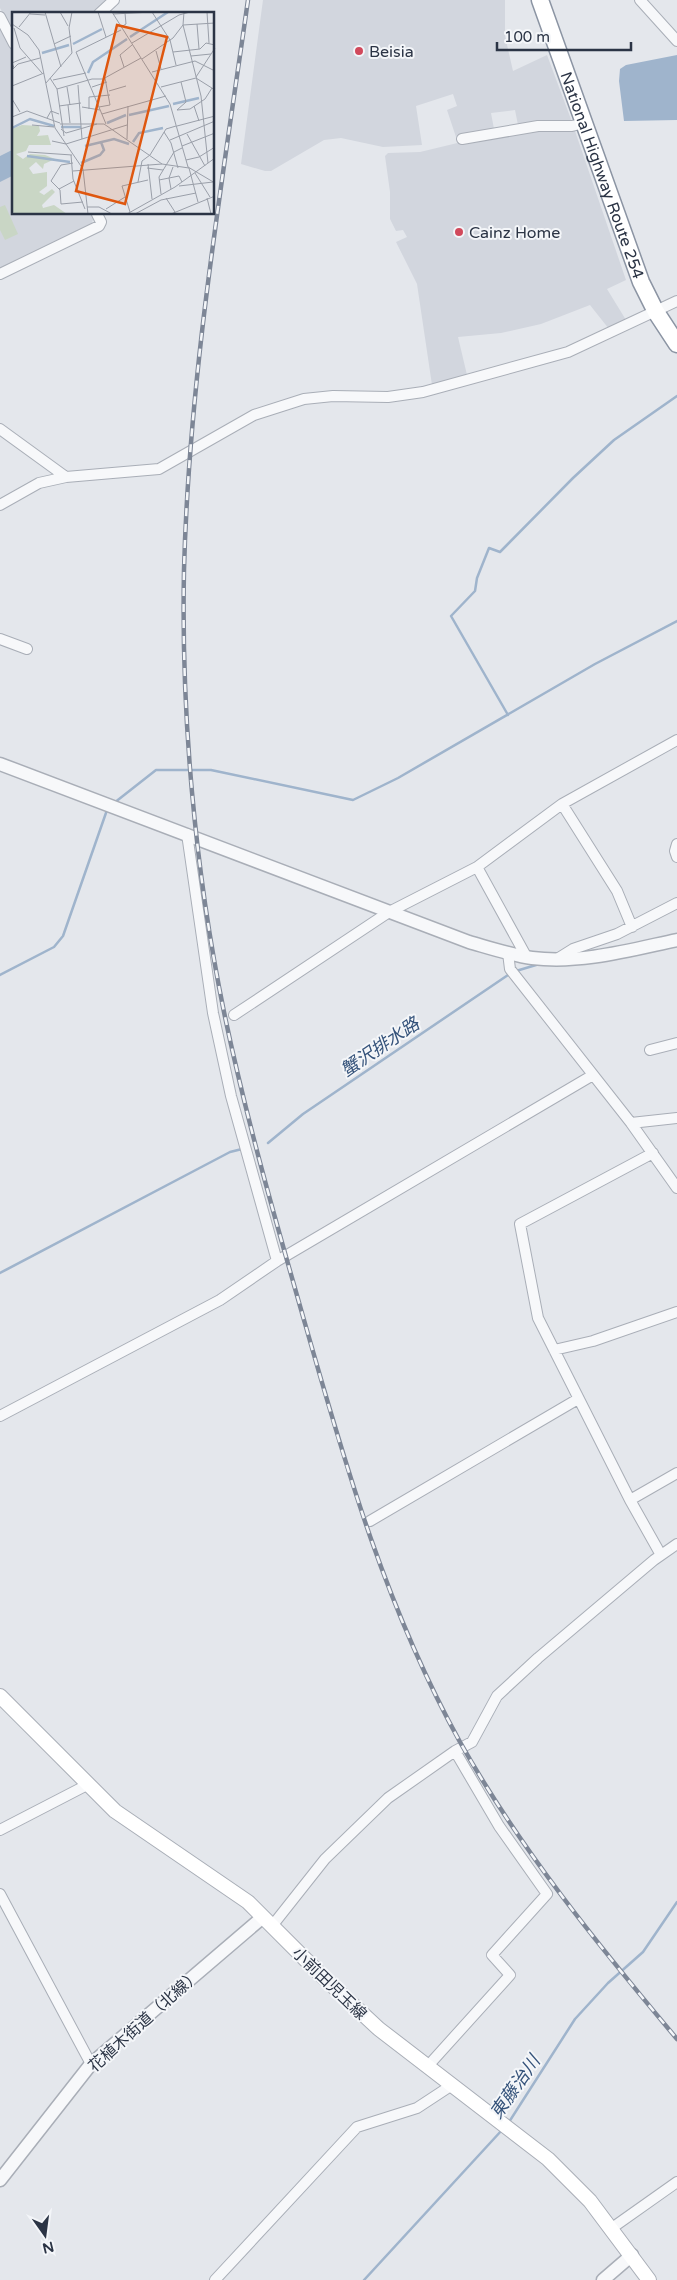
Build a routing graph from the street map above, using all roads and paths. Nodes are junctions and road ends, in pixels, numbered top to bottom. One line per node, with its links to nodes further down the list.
1 (114, 0): 4 (street)
2 (540, 0): 8 (highway, National Highway Route 254)
3 (640, 0): 7 (street)
4 (101, 12)
5 (0, 16): 6 (street)
6 (12, 40)
7 (677, 41)
8 (584, 123): 9 (street); 13 (highway, National Highway Route 254)
9 (462, 139)
10 (97, 215): 11 (street)
11 (0, 274)
12 (677, 301): 13 (street)
13 (656, 312): 14 (highway, National Highway Route 254); 16 (street)
14 (677, 344)
15 (0, 429): 16 (street)
16 (66, 477): 17 (street)
17 (0, 505)
18 (0, 639): 19 (street)
19 (27, 649)
20 (677, 740): 22 (street)
21 (0, 764): 23 (street)
22 (562, 804): 26 (street); 29 (street)
23 (187, 834): 28 (street); 42 (street)
24 (677, 844): 25 (street)
25 (677, 857)
26 (477, 867): 28 (street); 32 (street)
27 (677, 903): 29 (street)
28 (390, 912): 31 (street); 34 (street)
29 (632, 927): 33 (street)
30 (677, 940): 33 (street)
31 (508, 953): 32 (street); 37 (street)
32 (526, 956): 33 (street)
33 (556, 959)
34 (234, 1015)
35 (677, 1043): 36 (street)
36 (650, 1050)
37 (593, 1075): 39 (street); 42 (street)
38 (677, 1118): 39 (street)
39 (631, 1123): 40 (street)
40 (653, 1153): 41 (street); 44 (street)
41 (677, 1188)
42 (277, 1261): 46 (street)
43 (677, 1312): 44 (street)
44 (554, 1350): 45 (street)
45 (578, 1399): 48 (street); 49 (street)
46 (0, 1416)
47 (677, 1473): 48 (street)
48 (630, 1500): 51 (street)
49 (370, 1521)
50 (677, 1544): 51 (street)
51 (661, 1555): 53 (street)
52 (0, 1696): 54 (main road, 小前田児玉線)
53 (455, 1751): 57 (street); 59 (street)
54 (87, 1786): 55 (street); 57 (main road, 小前田児玉線)
55 (0, 1830)
56 (0, 1894): 58 (street)
57 (267, 1921): 58 (street, 花植木街道（北線）); 59 (main road, 小前田児玉線)
58 (91, 2064): 61 (street, 花植木街道（北線）)
59 (427, 2067): 60 (main road, 小前田児玉線)
60 (452, 2085): 63 (main road, 小前田児玉線); 65 (street)
61 (0, 2180)
62 (677, 2182): 63 (street)
63 (612, 2228): 64 (main road, 小前田児玉線)
64 (632, 2255): 66 (street); 67 (main road, 小前田児玉線)
65 (215, 2280)
66 (603, 2280)
67 (649, 2280)

